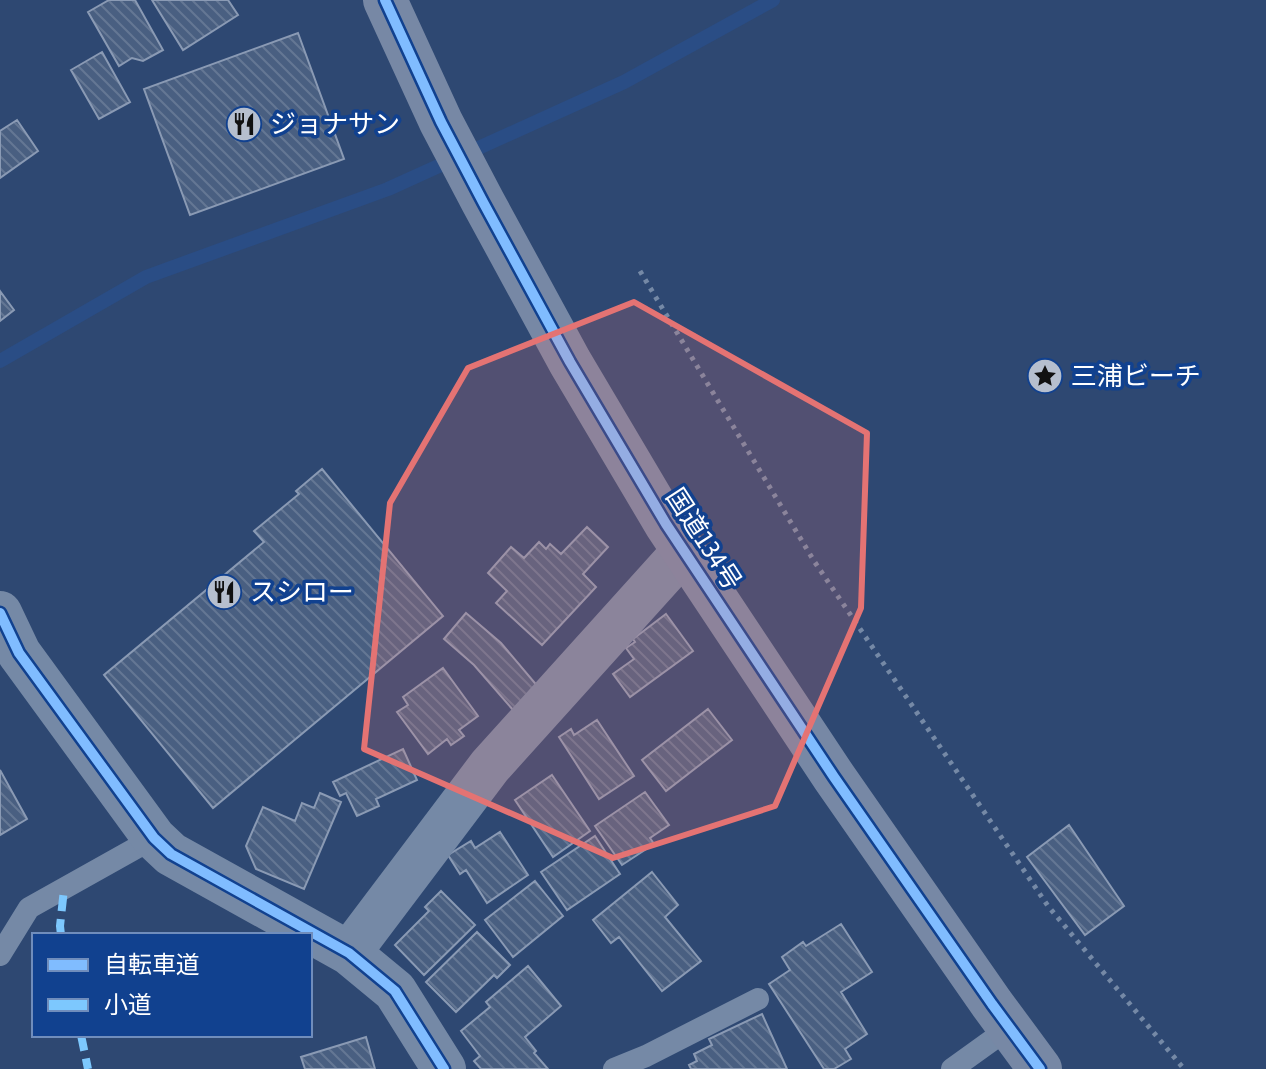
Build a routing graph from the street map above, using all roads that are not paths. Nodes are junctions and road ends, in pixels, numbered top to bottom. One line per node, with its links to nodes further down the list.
1 (385, 0): 2 (highway, 国道134号)
2 (684, 551): 5 (street); 8 (highway, 国道134号)
3 (0, 613): 4 (street)
4 (154, 838): 5 (street); 6 (lane)
5 (349, 953): 9 (street)
6 (0, 955)
7 (758, 999): 10 (lane)
8 (1009, 1028): 11 (lane); 12 (highway, 国道134号)
9 (444, 1069)
10 (614, 1069)
11 (952, 1069)
12 (1040, 1069)

